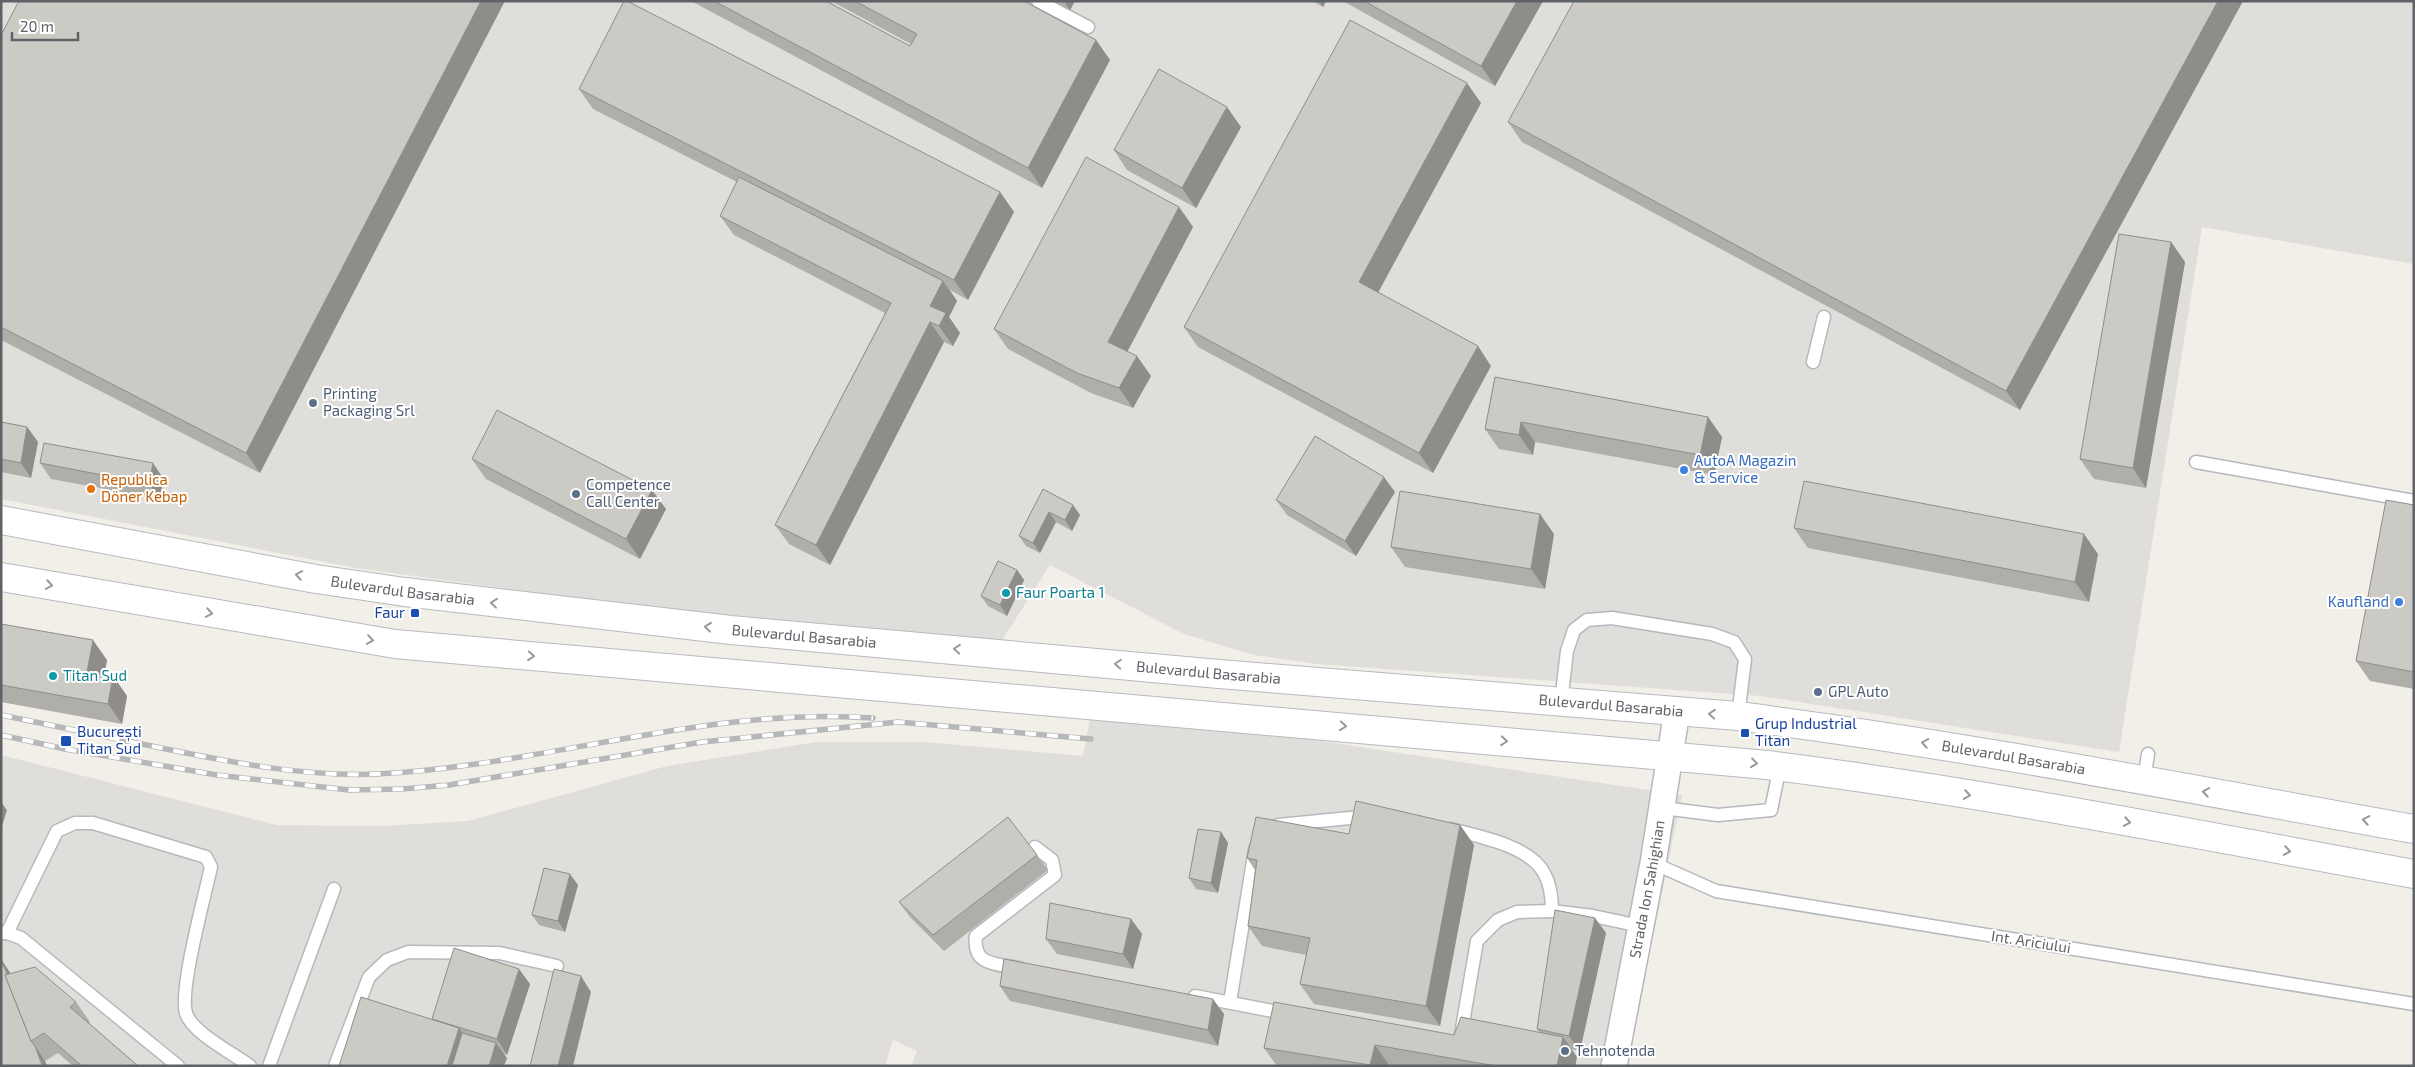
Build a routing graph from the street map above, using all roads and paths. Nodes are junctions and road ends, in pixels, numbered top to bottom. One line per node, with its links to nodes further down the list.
1 (1038, 1): 2 (lane)
2 (1088, 27)
3 (1824, 317): 4 (lane)
4 (1813, 362)
5 (2196, 462): 6 (lane)
6 (2414, 500)
7 (1, 520): 9 (main road, Bulevardul Basarabia, one-way to 7)
8 (1, 576): 13 (main road, one-way to 13)
9 (1561, 702): 10 (main road, Bulevardul Basarabia); 11 (lane)
10 (1677, 711): 11 (main road, Bulevardul Basarabia, one-way to 10); 13 (street, Strada Ion Sahighian)
11 (1738, 716): 15 (main road, Bulevardul Basarabia, one-way to 11)
12 (2148, 754): 15 (lane)
13 (1670, 756): 14 (main road, one-way to 14); 16 (street, Strada Ion Sahighian)
14 (1780, 766): 16 (lane); 22 (main road, one-way to 22)
15 (2144, 781): 19 (main road, Bulevardul Basarabia, one-way to 15)
16 (1663, 808): 21 (street, Strada Ion Sahighian)
17 (1379, 815): 30 (lane)
18 (1437, 826): 24 (lane)
19 (2414, 829)
20 (1036, 847): 28 (lane)
21 (1653, 863): 25 (street, Strada Ion Sahighian); 31 (lane, Int. Ariciului)
22 (2414, 874)
23 (334, 889): 36 (lane)
24 (1552, 911): 25 (lane); 33 (lane)
25 (1640, 926): 38 (street, Strada Ion Sahighian)
26 (4, 933): 34 (lane); 35 (lane)
27 (557, 966): 37 (lane)
28 (1029, 969)
29 (1182, 994): 30 (lane)
30 (1230, 1002): 32 (lane)
31 (2414, 1004)
32 (1305, 1018)
33 (1452, 1043)
34 (178, 1066)
35 (250, 1066)
36 (269, 1066)
37 (335, 1066)
38 (1614, 1066)

